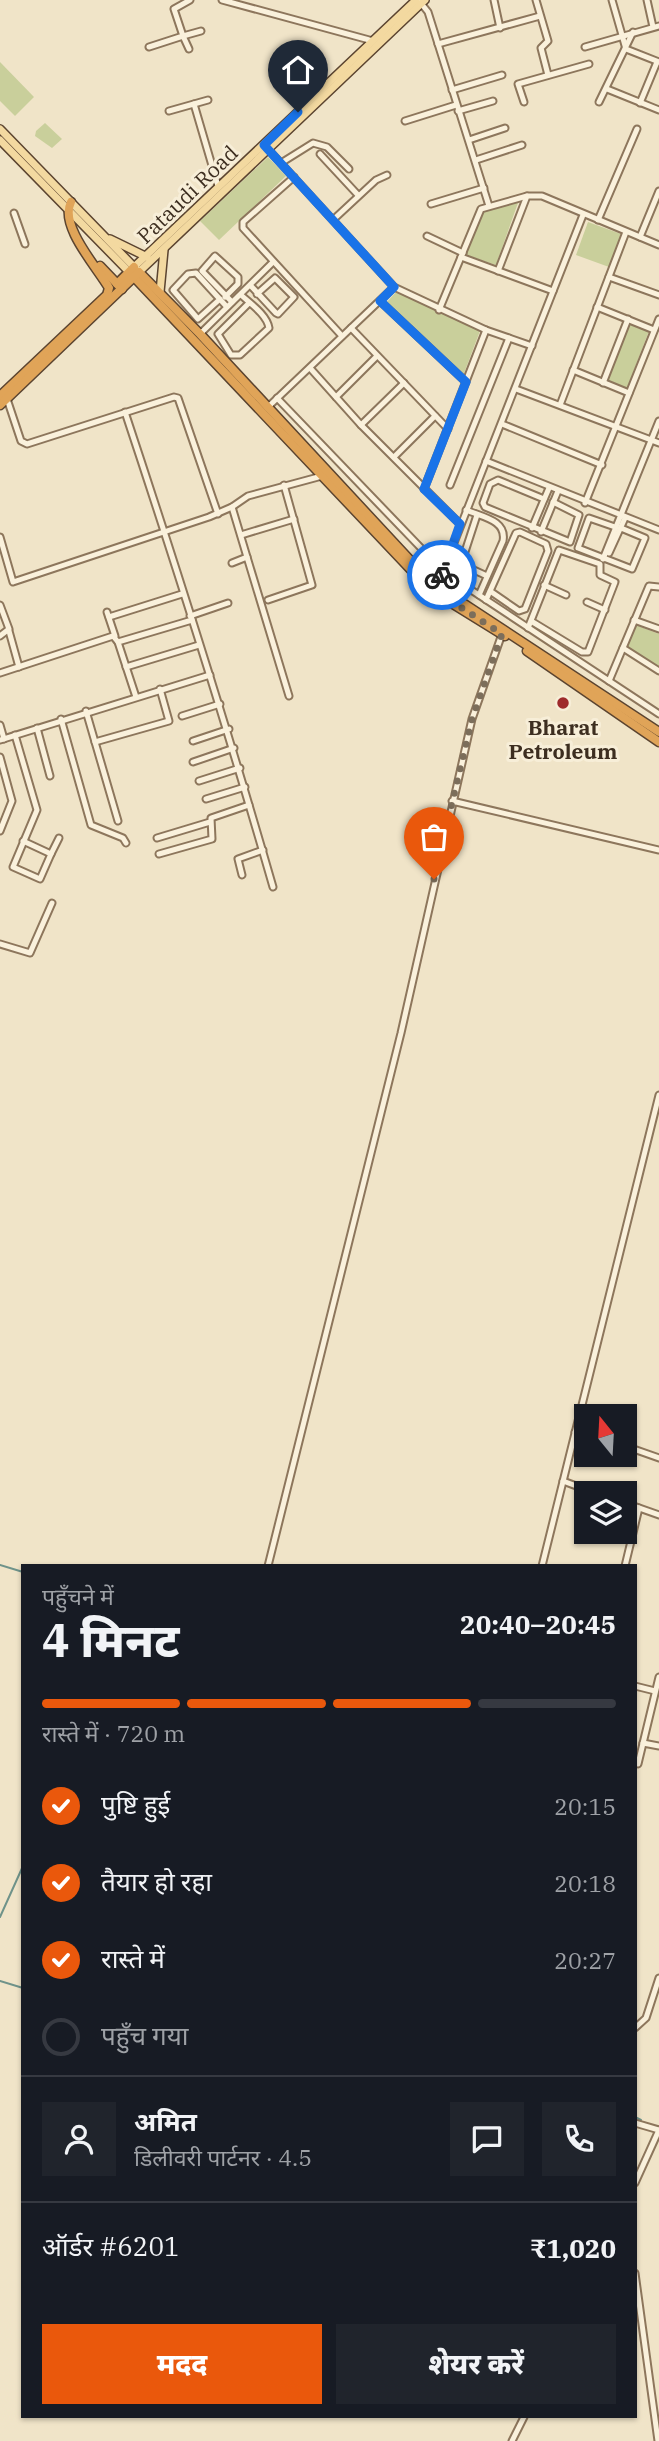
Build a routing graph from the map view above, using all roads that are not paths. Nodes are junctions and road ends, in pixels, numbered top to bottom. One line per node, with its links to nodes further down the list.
1 (190, 0): 14 (street)
2 (221, 0): 15 (street)
3 (494, 0): 10 (street)
4 (536, 0): 8 (street)
5 (612, 0): 13 (street)
6 (647, 0): 9 (street)
7 (421, 1): 15 (main road); 16 (street)
8 (540, 16): 10 (street); 24 (street)
9 (656, 26): 12 (street)
10 (500, 28): 16 (street)
11 (201, 30): 14 (street)
12 (633, 32): 13 (street); 20 (street)
13 (622, 35): 18 (street); 20 (street)
14 (183, 36): 17 (street); 19 (street)
15 (376, 42): 43 (main road)
16 (439, 44): 26 (street)
17 (149, 47)
18 (585, 47)
19 (189, 49)
20 (626, 49): 21 (street); 25 (street)
21 (658, 62): 31 (street)
22 (589, 64): 24 (street)
23 (502, 75): 26 (street)
24 (548, 75): 29 (street)
25 (607, 89): 30 (street); 31 (street)
26 (452, 90): 33 (street)
27 (208, 100): 32 (street)
28 (493, 101): 33 (street)
29 (524, 102)
30 (599, 102)
31 (640, 103): 34 (street)
32 (194, 104): 35 (street); 50 (street)
33 (457, 108): 36 (street); 41 (street)
34 (659, 110)
35 (169, 111)
36 (405, 121)
37 (505, 128): 41 (street)
38 (0, 129): 56 (main road)
39 (637, 129): 61 (street)
40 (0, 140): 56 (main road)
41 (468, 140): 45 (street)
42 (522, 145): 45 (street)
43 (266, 147): 46 (street); 50 (main road, Pataudi Road); 68 (main road)
44 (320, 154): 53 (street)
45 (476, 160): 51 (street)
46 (281, 163): 47 (street); 49 (street)
47 (349, 169)
48 (387, 175): 53 (street)
49 (294, 177): 60 (street); 72 (street)
50 (218, 186): 70 (main road, Pataudi Road)
51 (484, 188): 55 (street); 57 (street)
52 (659, 191): 65 (street)
53 (358, 195): 60 (street)
54 (527, 196): 57 (street); 59 (street); 73 (street)
55 (431, 204)
56 (69, 205): 63 (main road); 71 (highway); 74 (main road)
57 (489, 206): 69 (street)
58 (14, 213): 66 (street)
59 (583, 215): 61 (street); 79 (street)
60 (334, 219): 78 (street)
61 (598, 220): 62 (street)
62 (626, 232): 65 (street); 75 (street)
63 (104, 235): 70 (main road); 74 (main road)
64 (428, 236): 69 (street)
65 (640, 237): 67 (street)
66 (25, 244)
67 (659, 244)
68 (164, 249): 74 (main road); 80 (main road)
69 (462, 255): 73 (street); 89 (street)
70 (147, 257): 74 (main road, Pataudi Road)
71 (93, 261): 76 (highway); 109 (highway)
72 (272, 263): 77 (street); 96 (street)
73 (498, 271): 79 (street)
74 (134, 272): 76 (highway); 80 (highway); 111 (highway)
75 (609, 277): 83 (street); 88 (street)
76 (120, 286): 109 (highway)
77 (251, 286): 81 (street); 82 (street)
78 (394, 287): 85 (street); 89 (street)
79 (554, 291): 98 (street)
80 (160, 292): 95 (highway)
81 (257, 294): 81 (street)
82 (241, 295): 86 (street); 87 (street)
83 (659, 295)
84 (222, 298): 84 (street); 84 (street); 87 (street)
85 (380, 301): 92 (street); 102 (street)
86 (249, 303): 86 (street)
87 (230, 305): 95 (street)
88 (597, 307): 90 (street); 101 (street)
89 (439, 310): 93 (street)
90 (628, 319): 94 (street); 104 (street)
91 (659, 319): 94 (street)
92 (351, 328): 96 (street); 99 (street)
93 (486, 330): 97 (street); 102 (street)
94 (654, 330): 106 (street)
95 (200, 334): 111 (highway)
96 (342, 336): 100 (street)
97 (509, 338): 98 (street); 126 (street)
98 (532, 346): 105 (street)
99 (376, 357): 103 (street); 107 (street)
100 (310, 368): 107 (street); 108 (street)
101 (573, 370): 104 (street); 110 (street)
102 (466, 382): 118 (street)
103 (404, 383): 113 (street); 116 (street)
104 (603, 383): 106 (street)
105 (516, 389): 110 (street); 115 (street)
106 (629, 393): 117 (street)
107 (336, 397): 116 (street)
108 (277, 398): 111 (street); 151 (street)
109 (2, 400): 112 (street)
110 (560, 405): 117 (street)
111 (265, 410): 124 (highway); 144 (highway)
112 (125, 412): 135 (street); 142 (street)
113 (435, 416): 118 (street); 121 (street)
114 (659, 421): 119 (street)
115 (502, 424): 122 (street); 123 (street)
116 (361, 425): 121 (street)
117 (617, 426): 119 (street); 123 (street)
118 (448, 429): 128 (street)
119 (652, 440): 120 (street); 137 (street)
120 (659, 443)
121 (394, 457): 128 (street)
122 (486, 461): 127 (street); 134 (street)
123 (602, 465): 132 (street)
124 (324, 476): 125 (street); 144 (highway)
125 (284, 485): 133 (street); 138 (street)
126 (450, 485)
127 (549, 488): 129 (street); 130 (street)
128 (424, 489): 139 (street)
129 (558, 491): 131 (street); 132 (street)
130 (544, 499): 140 (street); 140 (street)
131 (554, 502): 145 (street); 145 (street)
132 (585, 503): 137 (street)
133 (232, 508): 135 (street); 146 (street)
134 (466, 510): 136 (street); 139 (street)
135 (218, 513): 142 (street)
136 (477, 515): 152 (street); 152 (street)
137 (622, 517): 141 (street); 143 (street)
138 (294, 519): 146 (street); 160 (street)
139 (460, 524): 151 (street)
140 (532, 528): 145 (street)
141 (618, 528): 149 (street); 149 (street); 149 (street)
142 (163, 530): 147 (street); 157 (street)
143 (659, 530)
144 (381, 532): 155 (highway)
145 (541, 532)
146 (242, 535): 148 (street)
147 (0, 537)
148 (247, 557): 150 (street); 184 (street)
149 (604, 559)
150 (232, 563)
151 (444, 572): 155 (street); 158 (street)
152 (487, 576): 158 (street)
153 (544, 585): 159 (street); 165 (street); 168 (street)
154 (659, 587): 167 (street)
155 (436, 588): 172 (highway); 194 (highway)
156 (490, 591): 156 (street); 161 (street)
157 (182, 594): 166 (street); 174 (street)
158 (479, 595): 161 (street)
159 (566, 595)
160 (268, 600)
161 (486, 600): 169 (street)
162 (586, 602): 165 (street)
163 (228, 603): 166 (street)
164 (0, 605): 171 (street)
165 (605, 610): 168 (street)
166 (191, 618): 174 (street); 175 (street)
167 (635, 620): 170 (street); 176 (street)
168 (531, 621): 169 (street)
169 (528, 628): 182 (street)
170 (659, 629)
171 (9, 631): 173 (street); 177 (street)
172 (502, 634): 199 (highway); 208 (street)
173 (0, 636)
174 (117, 639): 177 (street); 178 (street)
175 (199, 645): 178 (street); 181 (street)
176 (623, 648): 179 (street); 182 (street)
177 (19, 667): 180 (street)
178 (126, 667): 185 (street)
179 (659, 671)
180 (0, 673)
181 (210, 675): 183 (street); 186 (street)
182 (609, 681): 188 (street)
183 (160, 689): 185 (street); 198 (street)
184 (289, 696)
185 (136, 697): 187 (street)
186 (220, 704): 189 (street); 193 (street)
187 (86, 711): 190 (street); 198 (street)
188 (659, 714)
189 (182, 716)
190 (61, 719): 192 (street); 216 (street)
191 (0, 725): 196 (street)
192 (37, 728): 195 (street); 204 (street)
193 (229, 729): 197 (street); 200 (street)
194 (659, 732)
195 (15, 735): 196 (street); 215 (street)
196 (2, 739)
197 (192, 741)
198 (95, 742): 210 (street)
199 (659, 742)
200 (234, 748): 202 (street); 203 (street)
201 (0, 757): 212 (street)
202 (193, 762)
203 (240, 768): 205 (street); 206 (street)
204 (50, 776)
205 (199, 781)
206 (245, 787): 207 (street); 209 (street)
207 (206, 799)
208 (452, 801): 218 (street); 234 (street)
209 (249, 805): 211 (street); 217 (street)
210 (118, 821)
211 (210, 822): 214 (street); 220 (street)
212 (0, 830)
213 (58, 838): 219 (street)
214 (157, 838)
215 (23, 841): 219 (street); 219 (street)
216 (126, 843)
217 (262, 850): 221 (street); 222 (street)
218 (659, 850)
219 (51, 854)
220 (159, 854)
221 (242, 875)
222 (273, 887)
223 (52, 903): 224 (street)
224 (0, 944)
225 (659, 1095): 226 (street)
226 (582, 1404)
227 (574, 1436): 230 (street)
228 (637, 1451): 229 (street)
229 (659, 1458)
230 (563, 1481): 231 (street); 235 (street)
231 (574, 1485)
232 (639, 1508): 233 (street); 236 (street)
233 (659, 1515)
234 (268, 1564)
235 (542, 1564)
236 (625, 1564)
237 (659, 1677): 239 (street)
238 (637, 1686): 239 (street)
239 (655, 1691): 240 (street)
240 (643, 1743): 241 (street); 242 (street)
241 (659, 1746)
242 (638, 1764)
243 (659, 1978): 244 (street)
244 (637, 2026)
245 (637, 2124): 246 (street)
246 (659, 2130): 247 (street)
247 (637, 2179)
248 (637, 2287): 251 (street)
249 (524, 2418): 250 (street)
250 (512, 2441)
251 (659, 2441)

